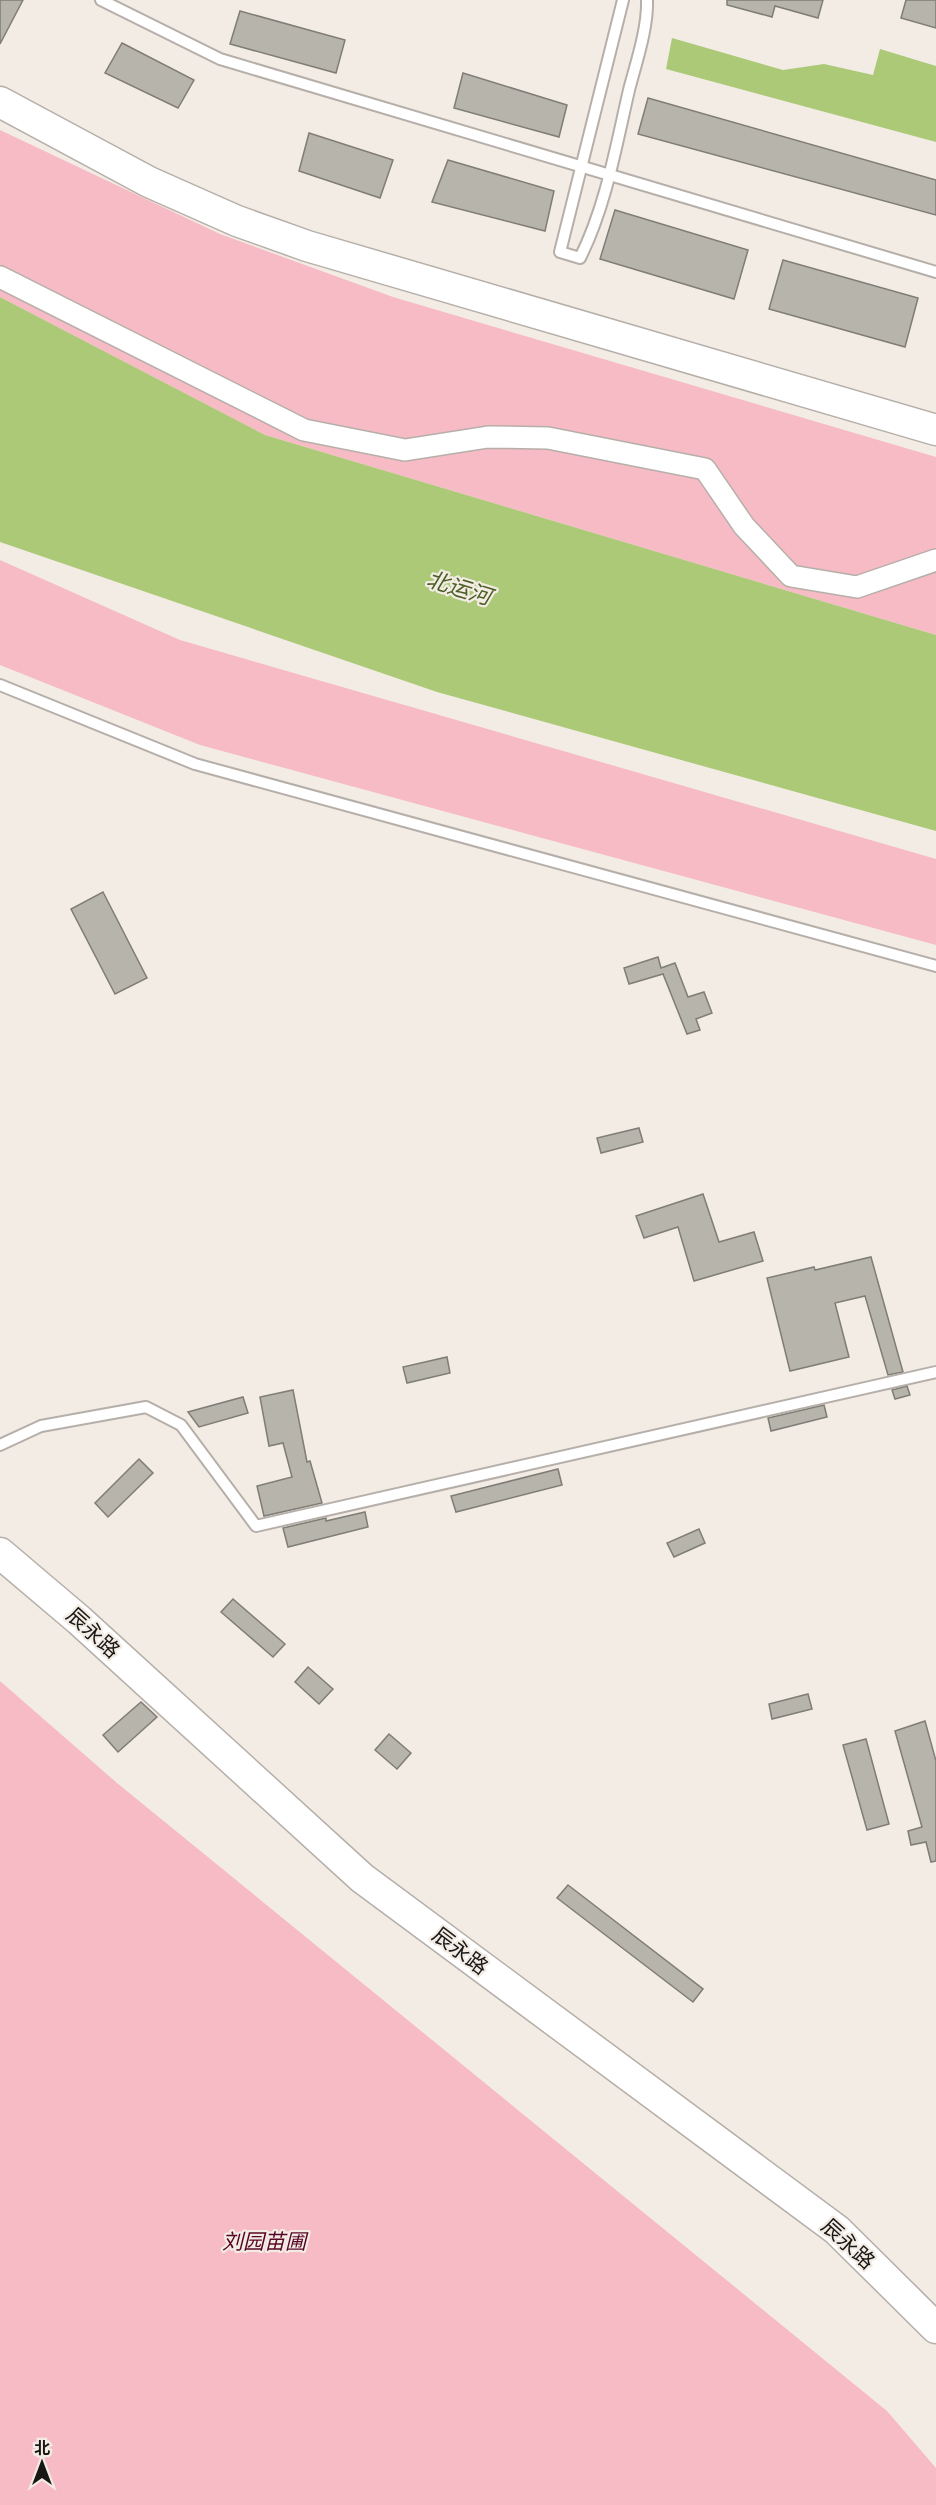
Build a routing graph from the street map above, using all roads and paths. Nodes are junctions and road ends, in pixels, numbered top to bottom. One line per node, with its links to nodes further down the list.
1 (101, 0): 5 (lane)
2 (623, 0): 5 (lane)
3 (647, 0): 6 (lane)
4 (0, 102): 9 (main road)
5 (582, 167): 6 (lane); 6 (lane)
6 (609, 174): 7 (lane)
7 (936, 272)
8 (0, 277): 10 (street)
9 (936, 430)
10 (936, 560)
11 (0, 685): 12 (lane)
12 (936, 966)
13 (936, 1372): 14 (lane)
14 (0, 1445)
15 (0, 1554): 16 (main road, 辰永路)
16 (936, 2328)

